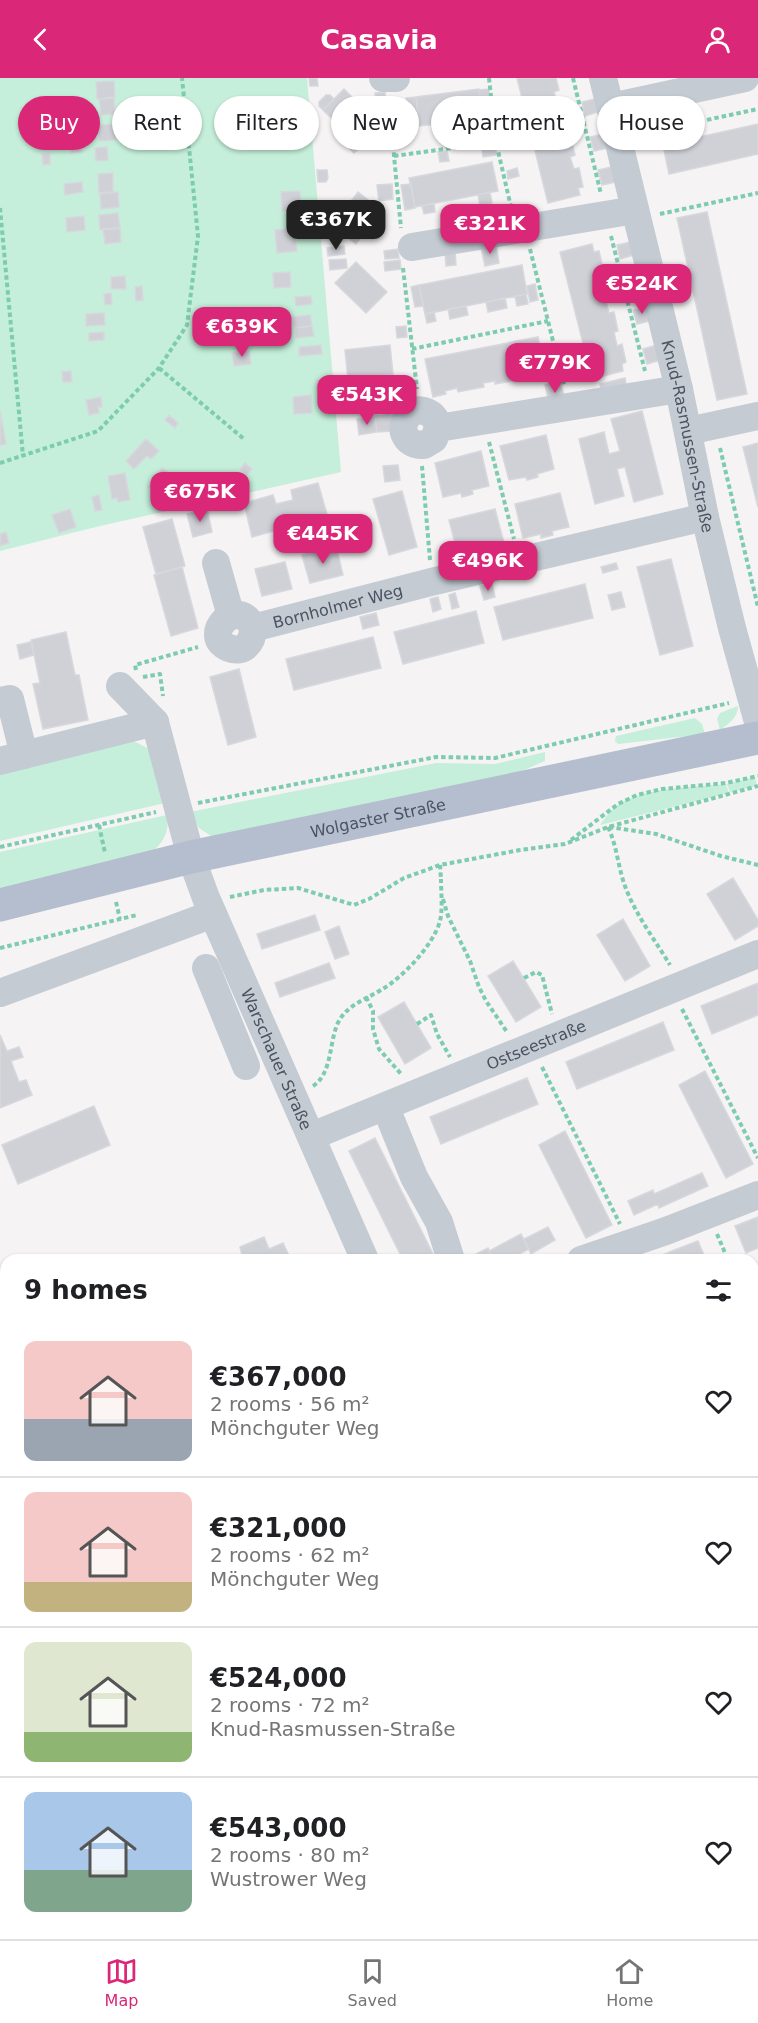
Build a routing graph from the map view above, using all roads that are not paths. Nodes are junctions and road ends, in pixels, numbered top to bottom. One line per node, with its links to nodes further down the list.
1 (384, 78): 2 (street)
2 (396, 78)
3 (603, 78): 5 (street, Knud-Rasmussen-Straße)
4 (745, 78): 6 (street)
5 (608, 96)
6 (662, 96)
7 (626, 150): 8 (street, Knud-Rasmussen-Straße)
8 (648, 212): 9 (street); 10 (street, Knud-Rasmussen-Straße)
9 (412, 247)
10 (679, 389): 12 (street, Knud-Rasmussen-Straße); 13 (street)
11 (758, 417): 12 (street)
12 (688, 431): 14 (street, Knud-Rasmussen-Straße)
13 (429, 436)
14 (705, 517): 15 (street, Bornholmer Weg); 19 (street, Knud-Rasmussen-Straße)
15 (216, 563)
16 (120, 686): 18 (street)
17 (0, 701): 20 (street)
18 (155, 722): 22 (street); 23 (street, Warschauer Straße)
19 (758, 722)
20 (8, 726): 22 (street)
21 (758, 738): 23 (main road, Wolgaster Straße)
22 (12, 758)
23 (191, 857): 24 (main road, Wolgaster Straße); 25 (street, Warschauer Straße)
24 (0, 905)
25 (209, 906): 28 (street); 29 (street, Warschauer Straße)
26 (758, 954): 32 (street, Ostseestraße)
27 (206, 968): 30 (street)
28 (0, 993)
29 (254, 1006): 30 (street); 33 (street, Warschauer Straße)
30 (226, 1018): 31 (street)
31 (246, 1066)
32 (386, 1108): 33 (street, Ostseestraße); 36 (street)
33 (312, 1136): 35 (street, Warschauer Straße)
34 (758, 1195): 37 (street)
35 (362, 1254)
36 (449, 1254)
37 (598, 1254)

